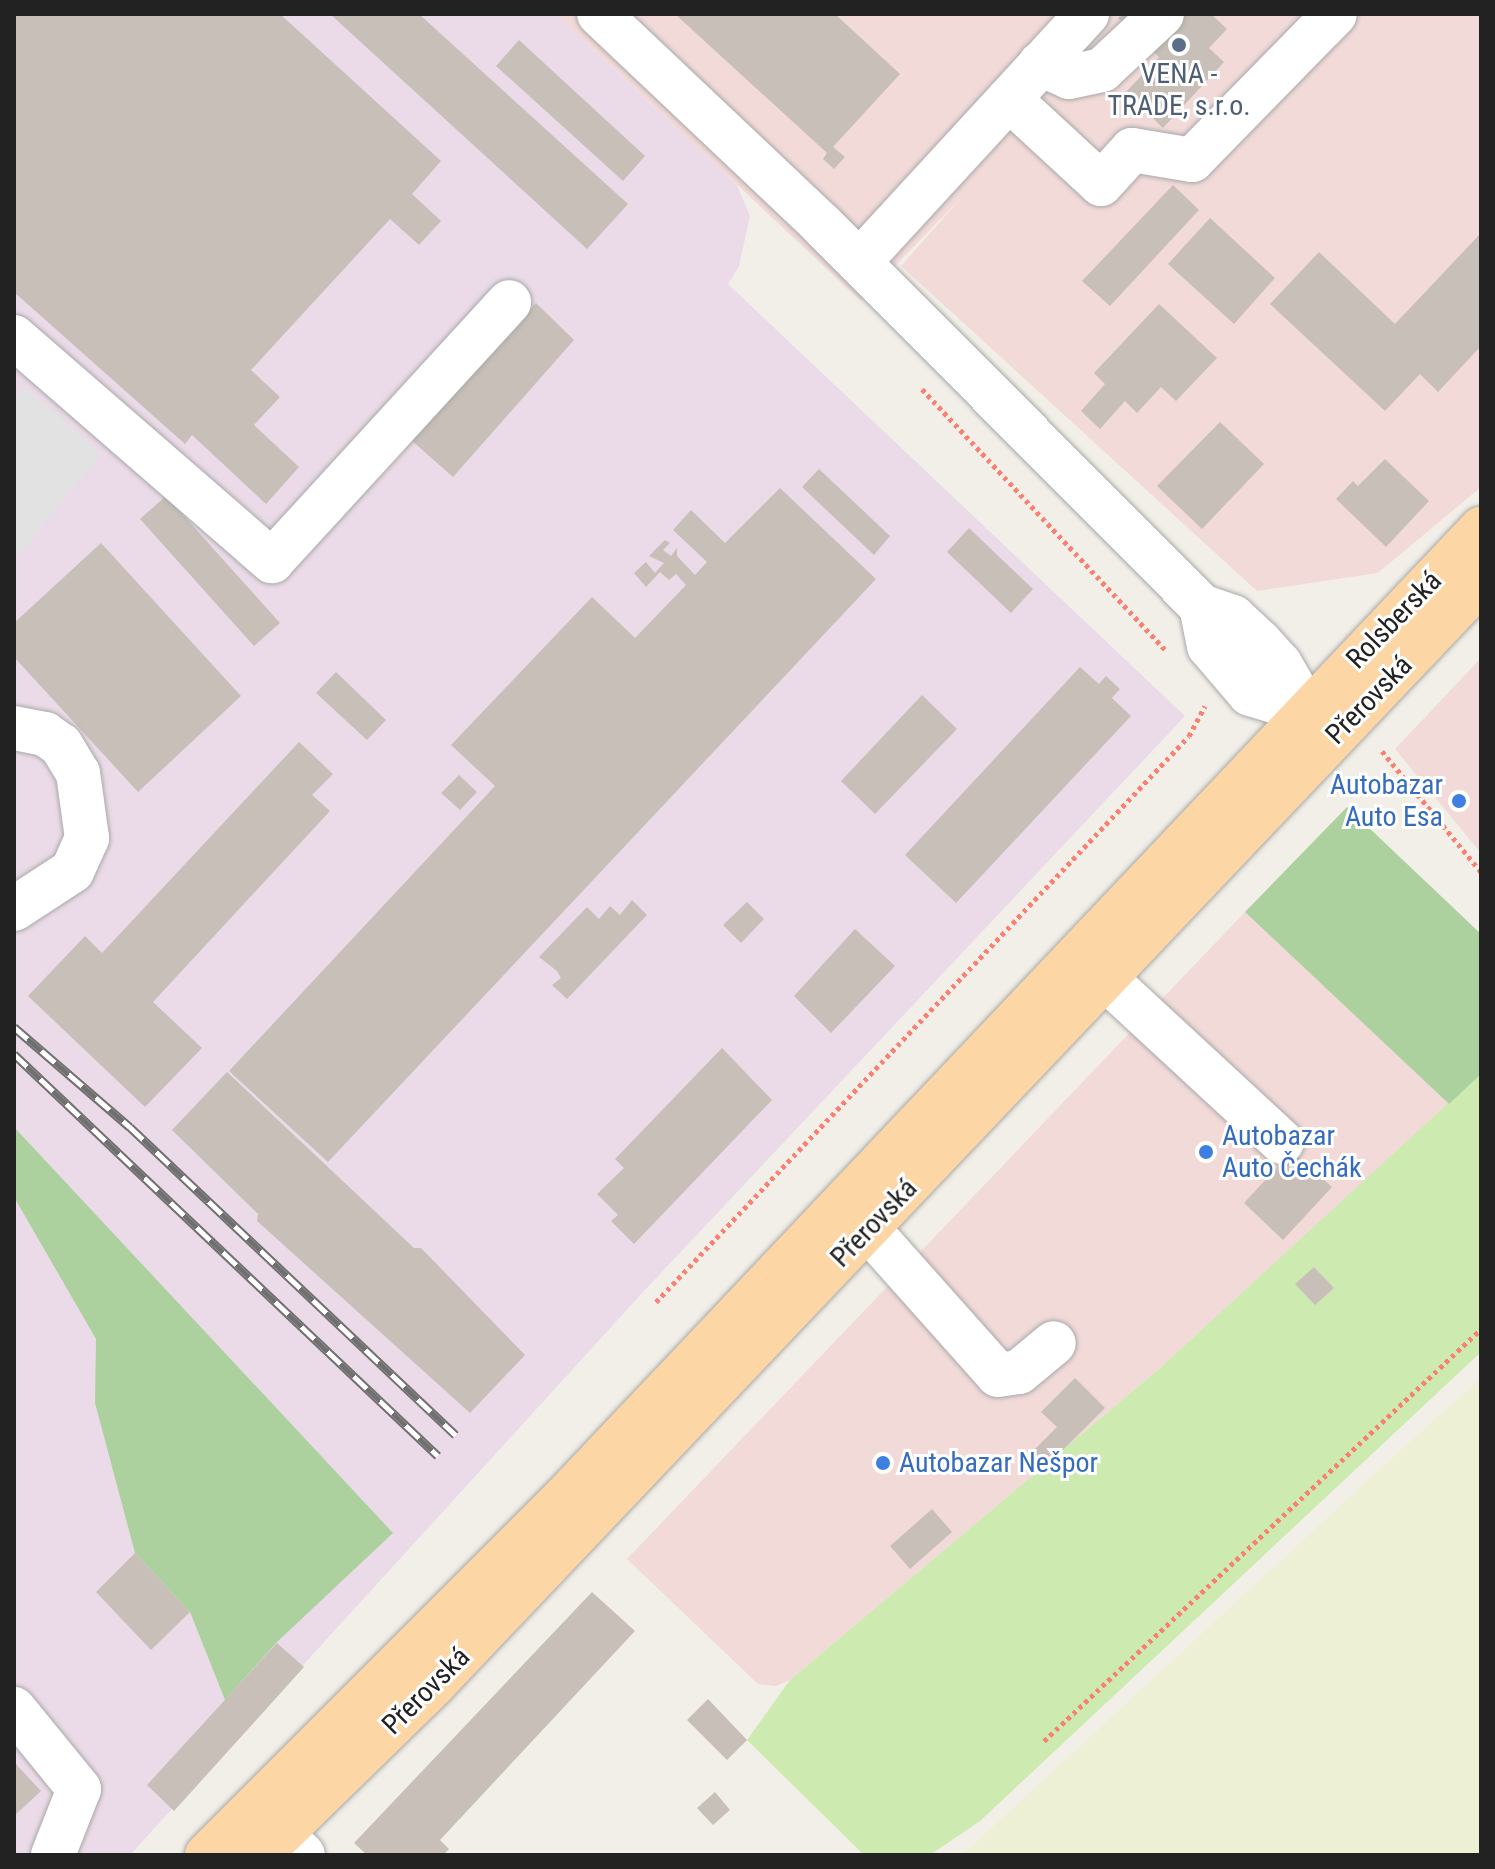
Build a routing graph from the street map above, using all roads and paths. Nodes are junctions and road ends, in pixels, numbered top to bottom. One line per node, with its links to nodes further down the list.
1 (599, 14): 7 (street)
2 (1087, 14): 5 (street)
3 (1162, 14): 5 (street)
4 (1335, 14): 6 (street)
5 (1040, 64): 6 (street)
6 (1009, 99): 7 (street)
7 (859, 262): 15 (street)
8 (509, 302): 9 (street)
9 (14, 337)
10 (914, 381): 13 (path)
11 (1481, 529): 15 (main road, Rolsberská)
12 (1481, 582): 15 (main road, Přerovská)
13 (1176, 662)
14 (1206, 694): 23 (path)
15 (1320, 725): 20 (main road, Přerovská); 28 (main road, Přerovská)
16 (14, 728): 19 (street)
17 (1382, 751): 18 (path)
18 (1481, 872)
19 (14, 909)
20 (1108, 981): 21 (street); 22 (main road, Přerovská)
21 (1282, 1142)
22 (868, 1229): 25 (street); 28 (main road, Přerovská)
23 (656, 1302)
24 (1481, 1329): 27 (path)
25 (1054, 1343)
26 (14, 1709): 29 (street)
27 (1044, 1741)
28 (275, 1838): 30 (main road, Přerovská)
29 (53, 1855)
30 (207, 1855)

